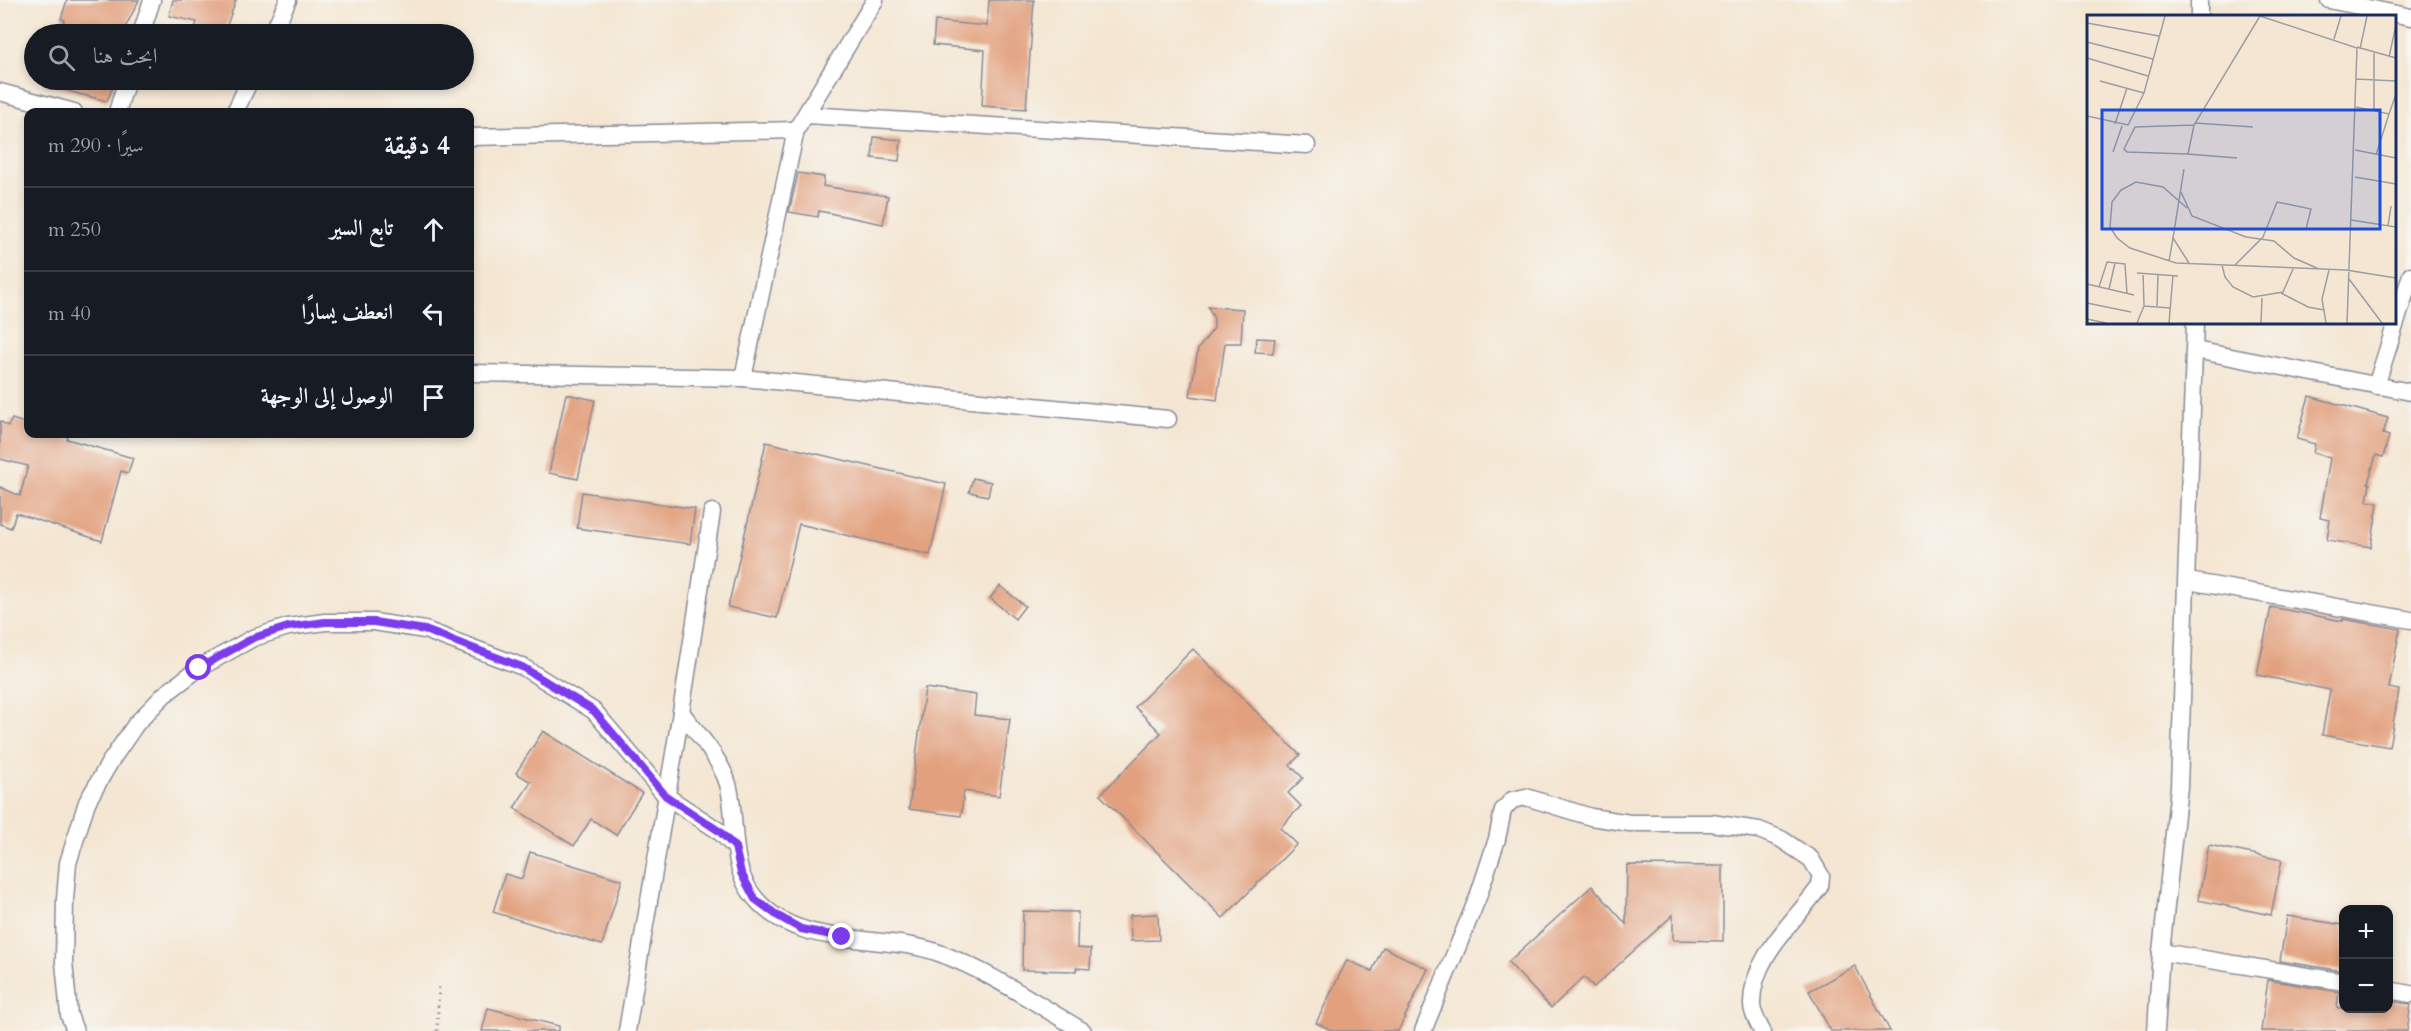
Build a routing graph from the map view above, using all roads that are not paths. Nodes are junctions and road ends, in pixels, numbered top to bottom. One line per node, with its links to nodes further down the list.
1 (152, 0): 7 (street)
2 (288, 0): 8 (street)
3 (875, 0): 15 (street)
4 (2329, 0): 5 (street)
5 (2353, 2): 6 (street)
6 (2411, 17)
7 (144, 24)
8 (277, 24)
9 (124, 90): 13 (street)
10 (245, 90): 14 (street)
11 (0, 92): 12 (street)
12 (59, 108)
13 (118, 108)
14 (237, 108)
15 (806, 115): 16 (street); 18 (street)
16 (796, 130): 17 (street); 25 (street)
17 (474, 137)
18 (1307, 145)
19 (2411, 275): 20 (street)
20 (2396, 323)
21 (2195, 324): 23 (street)
22 (2396, 324): 26 (street)
23 (2195, 350): 26 (street); 30 (street)
24 (474, 373): 25 (street)
25 (743, 378): 28 (street)
26 (2376, 386): 27 (street)
27 (2411, 392)
28 (1168, 419)
29 (712, 512): 32 (street)
30 (2188, 581): 31 (street); 35 (street)
31 (2411, 620)
32 (681, 712): 33 (street); 34 (street)
33 (666, 796): 34 (street); 39 (street); 40 (street)
34 (735, 847): 41 (street)
35 (2161, 952): 36 (street); 44 (street)
36 (2339, 981)
37 (2393, 991): 38 (street)
38 (2411, 994)
39 (75, 1031)
40 (627, 1031)
41 (1083, 1031)
42 (1423, 1031): 43 (street)
43 (1762, 1031)
44 (2156, 1031)

